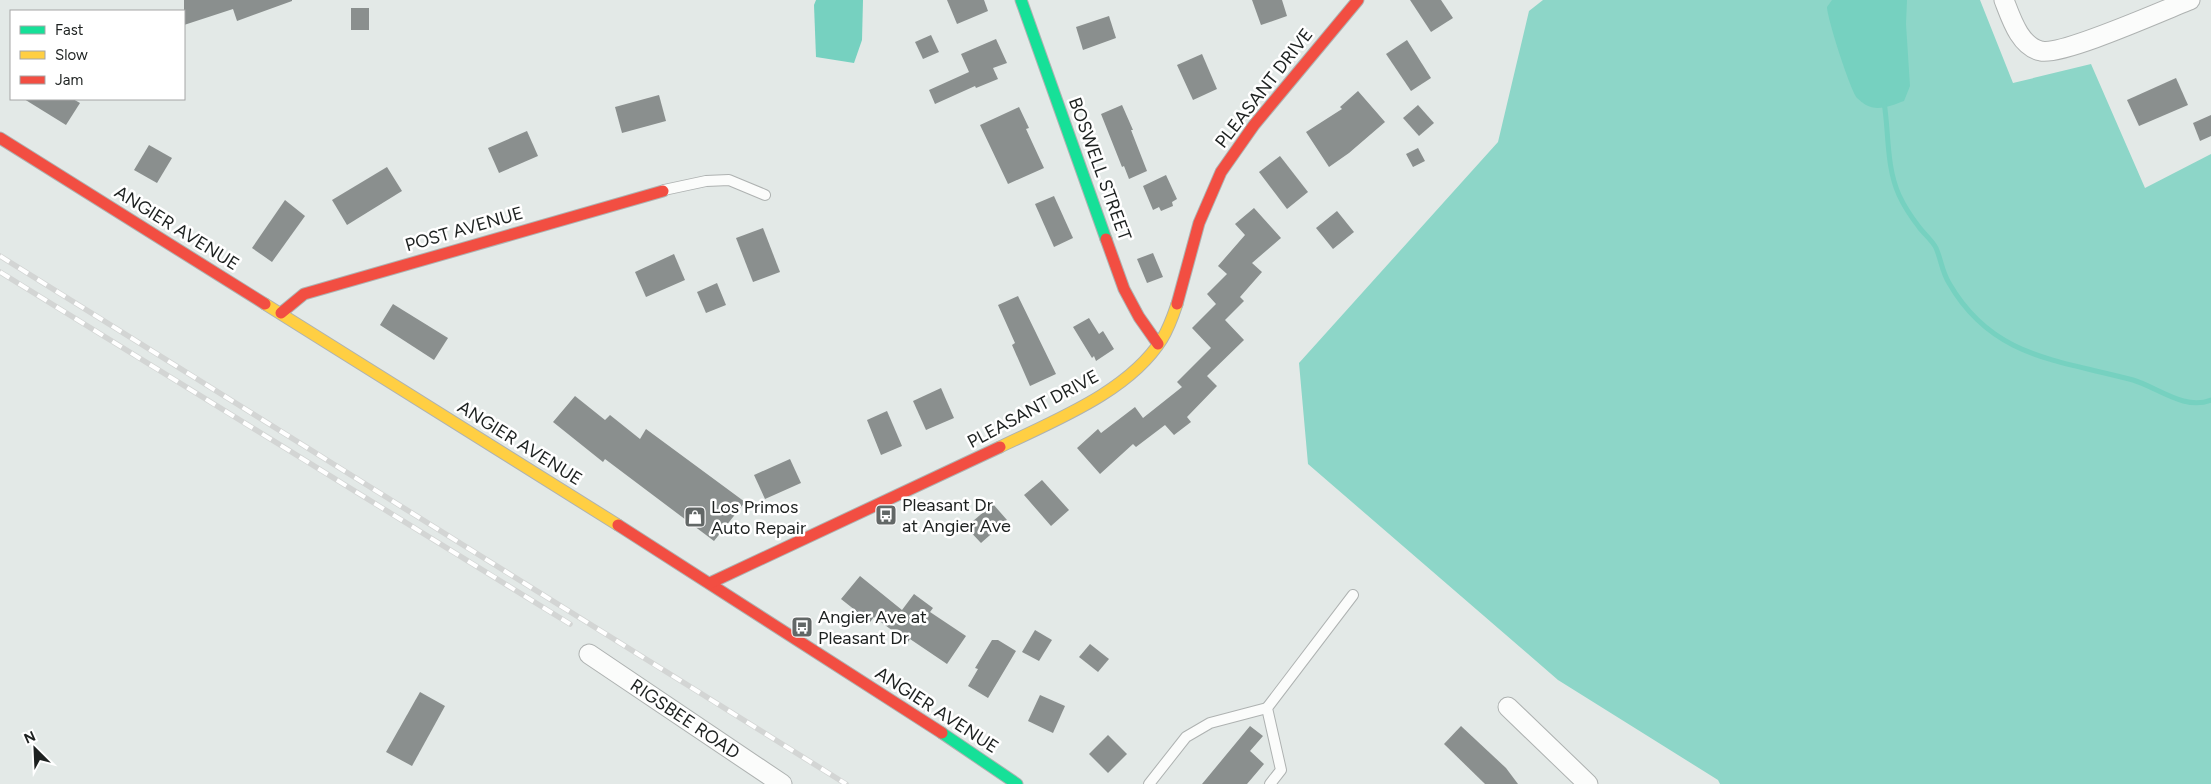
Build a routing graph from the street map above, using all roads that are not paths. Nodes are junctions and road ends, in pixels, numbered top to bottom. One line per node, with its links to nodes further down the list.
1 (1021, 0): 9 (street, BOSWELL STREET)
2 (2004, 0): 3 (street)
3 (2190, 0)
4 (1353, 2): 9 (street, PLEASANT DRIVE)
5 (0, 138): 8 (street, ANGIER AVENUE)
6 (663, 191): 7 (lane); 8 (street, POST AVENUE)
7 (765, 194)
8 (281, 313): 10 (street, ANGIER AVENUE)
9 (1158, 344): 10 (street, PLEASANT DRIVE)
10 (710, 583): 16 (street, ANGIER AVENUE)
11 (1353, 595): 14 (lane)
12 (588, 654): 15 (street, RIGSBEE ROAD)
13 (1508, 707): 19 (street)
14 (1267, 708): 17 (lane); 18 (lane)
15 (782, 784)
16 (1017, 784)
17 (1149, 784)
18 (1270, 784)
19 (1588, 784)

